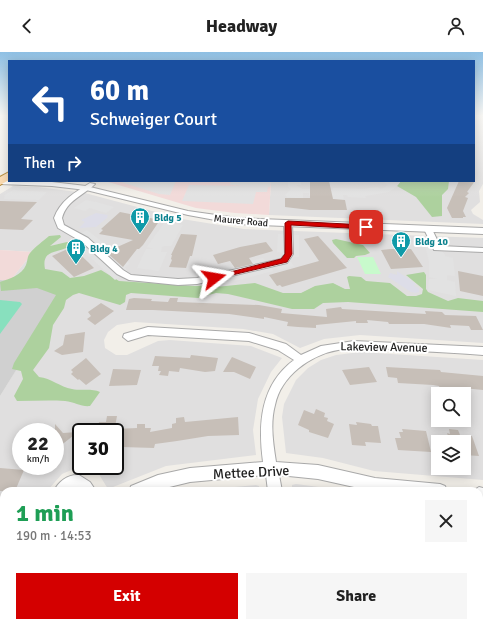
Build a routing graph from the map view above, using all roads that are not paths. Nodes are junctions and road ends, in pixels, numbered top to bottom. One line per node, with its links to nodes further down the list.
1 (40, 182): 3 (street, Maurer Road)
2 (80, 182): 3 (street, Maurer Road)
3 (89, 186): 4 (street, Maurer Road); 4 (street)
4 (288, 223): 5 (street, Maurer Road)
5 (428, 230): 6 (street, Maurer Road); 7 (street)
6 (483, 231)
7 (483, 250)
8 (128, 337): 10 (street)
9 (483, 351): 10 (street, Lakeview Avenue)
10 (301, 360): 11 (street, Lakeview Avenue)
11 (271, 468): 14 (street, Mettee Drive); 15 (street, Lakeview Avenue); 16 (street, Mettee Drive)
12 (65, 487): 13 (street)
13 (86, 487)
14 (146, 487)
15 (274, 487)
16 (397, 487)

